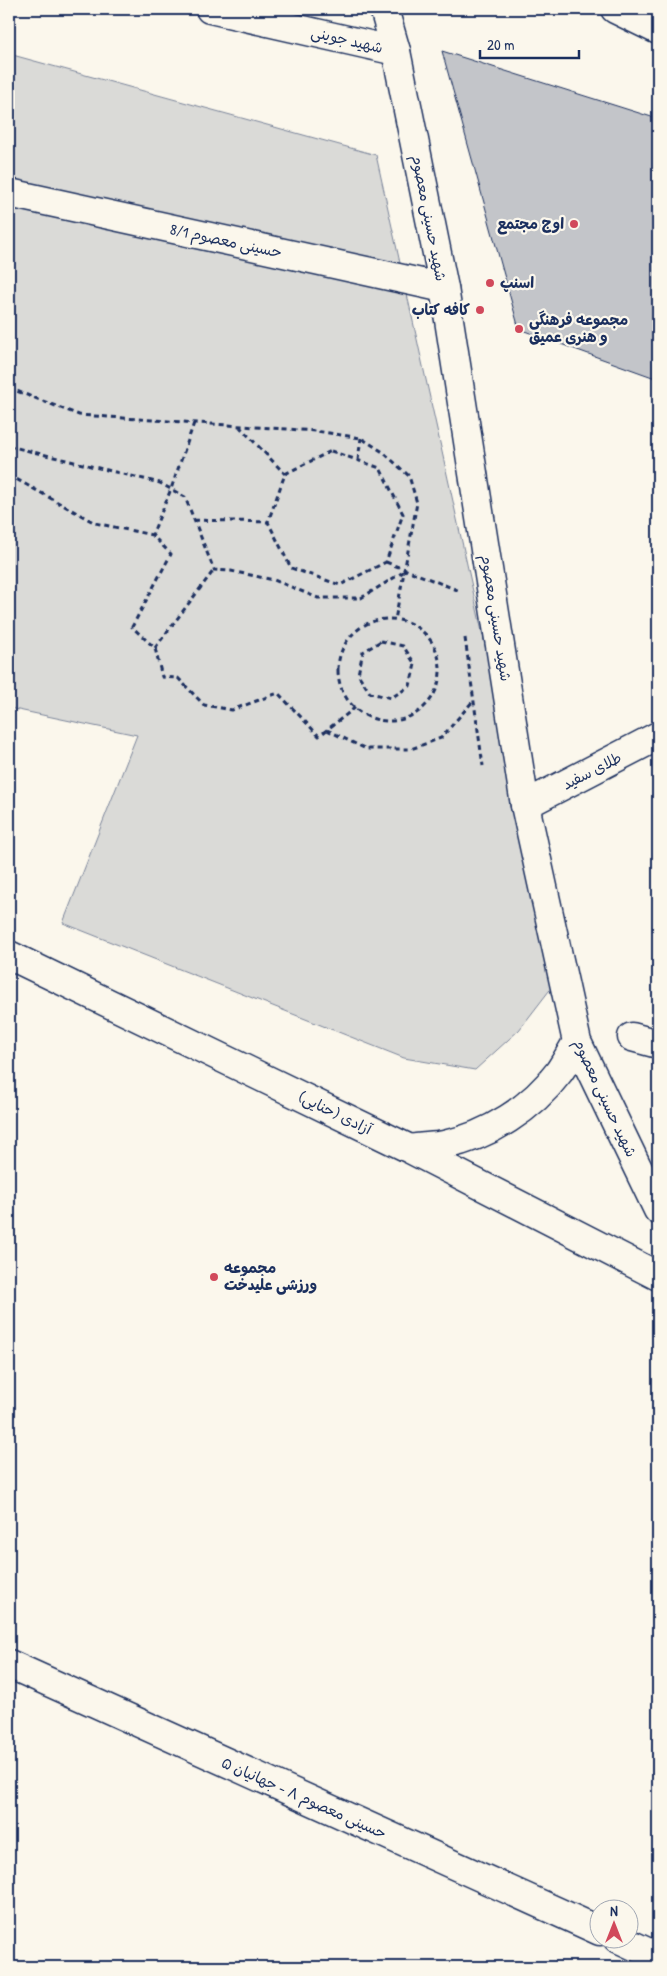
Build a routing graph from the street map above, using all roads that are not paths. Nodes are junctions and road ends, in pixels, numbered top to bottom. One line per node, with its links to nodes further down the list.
1 (210, 9): 5 (main road, شهید جوینی)
2 (384, 9): 5 (main road, شهید حسینی معصوم)
3 (615, 9): 4 (main road)
4 (658, 30)
5 (396, 51): 7 (main road, شهید حسینی معصوم)
6 (9, 193): 7 (main road, حسینی معصوم 8/1)
7 (444, 288): 9 (main road, شهید حسینی معصوم)
8 (658, 736): 9 (main road, طلای سفید)
9 (525, 805): 12 (main road, شهید حسینی معصوم)
10 (9, 955): 14 (main road, آزادی (حنایی))
11 (632, 1037): 13 (main road)
12 (577, 1042): 14 (main road); 15 (main road, شهید حسینی معصوم)
13 (658, 1044)
14 (410, 1149): 16 (main road, آزادی (حنایی))
15 (658, 1210)
16 (658, 1276)
17 (9, 1664): 18 (main road, حسینی معصوم ۸ - جهانیان ۵)
18 (590, 1926)
19 (639, 1948): 20 (main road)
20 (658, 1957)

